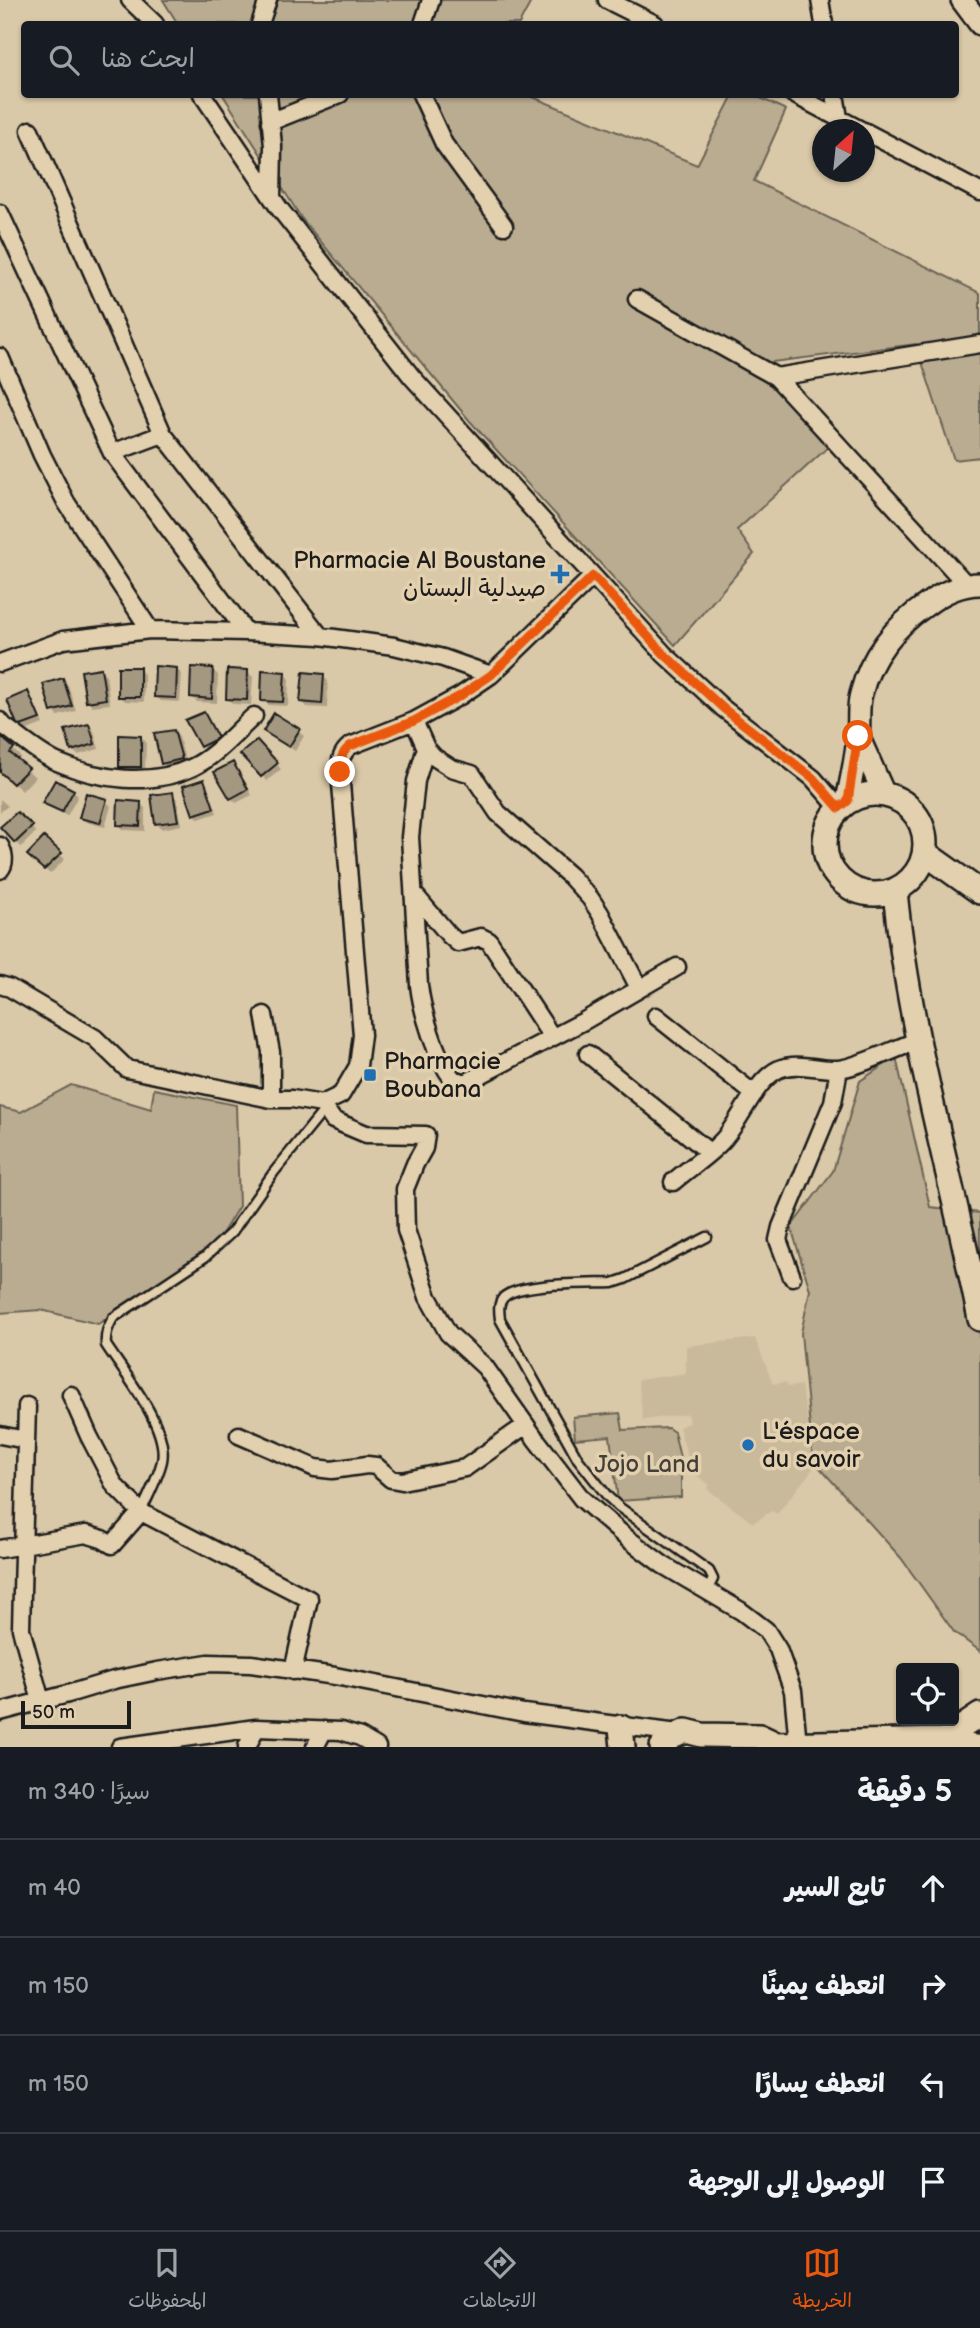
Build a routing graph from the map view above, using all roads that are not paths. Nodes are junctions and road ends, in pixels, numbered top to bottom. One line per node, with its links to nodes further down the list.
1 (130, 0): 7 (street)
2 (268, 0): 8 (street)
3 (431, 0): 9 (street)
4 (607, 0): 10 (street)
5 (820, 0): 11 (street)
6 (961, 0): 12 (street)
7 (152, 21)
8 (261, 21)
9 (423, 21)
10 (649, 21)
11 (824, 21)
12 (980, 24)
13 (205, 98): 24 (street)
14 (268, 98): 20 (street)
15 (330, 98): 20 (street)
16 (423, 98): 26 (street)
17 (801, 98): 19 (street)
18 (836, 98): 19 (street)
19 (839, 118)
20 (271, 122): 24 (street)
21 (30, 130): 31 (street)
22 (875, 136): 23 (street)
23 (980, 192)
24 (272, 198): 33 (street)
25 (0, 213): 32 (street)
26 (503, 226)
27 (637, 299): 30 (street)
28 (980, 345): 30 (street)
29 (0, 357): 35 (street)
30 (776, 377): 34 (street)
31 (163, 434): 32 (street); 37 (street)
32 (112, 453): 36 (street)
33 (593, 576): 39 (street); 46 (street)
34 (973, 584): 43 (street)
35 (150, 630): 36 (street); 38 (street)
36 (246, 632): 37 (street)
37 (320, 636): 39 (street)
38 (0, 663)
39 (491, 675): 42 (street)
40 (254, 716): 41 (street)
41 (0, 721)
42 (414, 721): 44 (street); 67 (street)
43 (858, 736): 45 (street); 46 (street)
44 (426, 748): 52 (street); 58 (street)
45 (884, 794): 46 (main road); 48 (main road)
46 (843, 804): 53 (main road)
47 (0, 846): 49 (street)
48 (922, 861): 50 (main road); 51 (main road); 54 (main road)
49 (0, 870)
50 (895, 891): 53 (main road); 55 (main road)
51 (980, 892)
52 (414, 894): 61 (street); 61 (street)
53 (871, 894): 55 (main road)
54 (980, 898)
55 (900, 946): 62 (main road)
56 (677, 967): 58 (street)
57 (0, 985): 66 (street)
58 (639, 988): 61 (street)
59 (264, 1015): 66 (street)
60 (656, 1016): 65 (street)
61 (552, 1037)
62 (919, 1040): 64 (street); 72 (main road)
63 (588, 1054): 68 (street)
64 (839, 1069): 65 (street); 71 (street)
65 (754, 1094): 68 (street)
66 (271, 1099): 67 (street)
67 (323, 1106): 75 (street); 79 (lane)
68 (709, 1152): 69 (street)
69 (673, 1182)
70 (707, 1237): 82 (lane)
71 (792, 1277)
72 (980, 1319)
73 (71, 1395): 79 (street)
74 (27, 1406): 78 (street)
75 (526, 1425): 77 (street); 82 (street)
76 (0, 1435): 78 (street)
77 (240, 1435)
78 (26, 1440): 80 (street)
79 (141, 1512): 80 (street); 83 (street)
80 (23, 1546): 81 (street); 84 (street)
81 (0, 1549)
82 (707, 1591): 94 (street)
83 (293, 1671): 84 (street); 89 (street)
84 (41, 1701): 85 (street)
85 (0, 1712)
86 (980, 1714): 90 (main road)
87 (256, 1728): 88 (street); 95 (street); 96 (street)
88 (324, 1730): 97 (street); 98 (street)
89 (622, 1737): 92 (street)
90 (943, 1740): 93 (street); 94 (main road)
91 (707, 1741): 92 (main road); 94 (main road)
92 (667, 1743)
93 (980, 1744)
94 (781, 1745)
95 (120, 1747)
96 (247, 1747)
97 (315, 1747)
98 (377, 1747)

